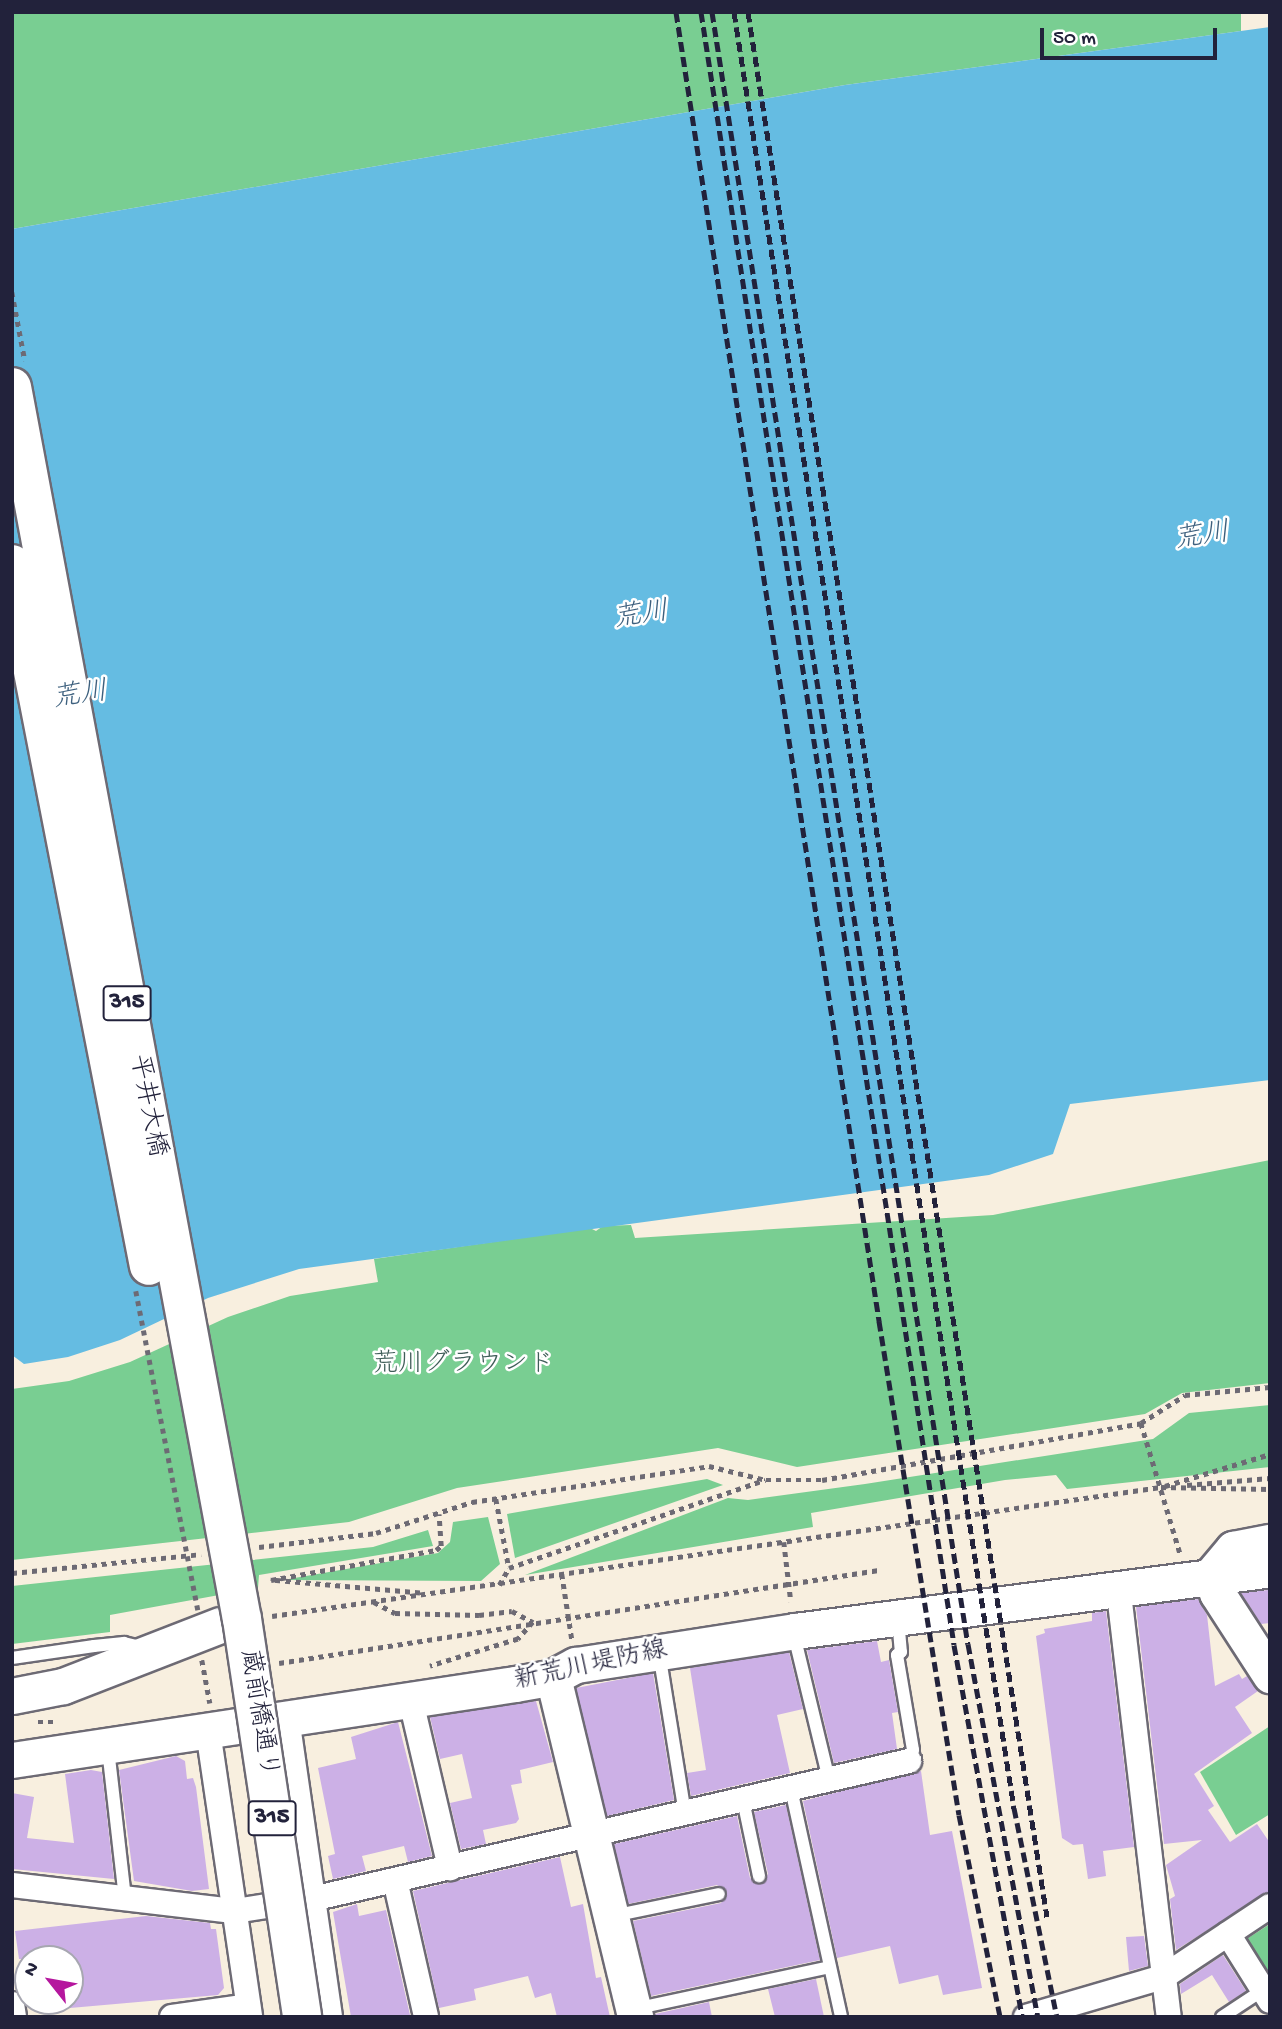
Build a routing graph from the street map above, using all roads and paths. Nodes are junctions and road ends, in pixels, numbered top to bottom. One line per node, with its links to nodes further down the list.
1 (12, 387): 30 (main road, 平井大橋 / 315, bridge)
2 (12, 564): 30 (main road, 平井大橋 / 315, bridge)
3 (1270, 1387): 4 (path)
4 (1141, 1423): 7 (path); 8 (path)
5 (1270, 1454): 8 (path)
6 (1270, 1478): 8 (path)
7 (766, 1479): 10 (path); 16 (path)
8 (1161, 1488): 9 (path); 12 (path); 21 (path)
9 (1270, 1489)
10 (496, 1499): 11 (path); 16 (path)
11 (439, 1514): 14 (path); 25 (path)
12 (784, 1542): 20 (path); 22 (path)
13 (1270, 1542): 21 (main road)
14 (251, 1548)
15 (210, 1553): 19 (path)
16 (509, 1568): 23 (path)
17 (1270, 1569): 21 (main road, 新荒川堤防線)
18 (879, 1570): 22 (path)
19 (12, 1573)
20 (562, 1574): 23 (path); 27 (path)
21 (1199, 1575): 24 (main road, 新荒川堤防線); 36 (main road)
22 (788, 1581): 27 (path); 31 (path)
23 (499, 1585): 25 (path)
24 (1118, 1586): 28 (main road, 新荒川堤防線); 63 (street)
25 (428, 1594): 26 (path)
26 (374, 1602): 29 (path); 30 (path)
27 (568, 1615): 29 (path)
28 (897, 1617): 31 (main road, 新荒川堤防線); 45 (lane)
29 (533, 1622): 35 (path); 38 (path)
30 (220, 1630): 32 (main road); 42 (path); 66 (main road, 蔵前橋通り / 315); 70 (main road, 蔵前橋通り / 315, bridge)
31 (794, 1631): 33 (main road, 新荒川堤防線); 46 (lane)
32 (151, 1650): 34 (lane); 39 (main road)
33 (659, 1652): 37 (main road, 新荒川堤防線); 49 (lane)
34 (12, 1658)
35 (275, 1664)
36 (1270, 1675)
37 (553, 1677): 38 (main road, 新荒川堤防線); 50 (main road)
38 (418, 1682): 40 (main road, 新荒川堤防線); 51 (street)
39 (19, 1709): 41 (path)
40 (287, 1718): 42 (main road, 新荒川堤防線); 57 (street)
41 (66, 1722)
42 (210, 1722): 43 (main road, 新荒川堤防線); 59 (street)
43 (108, 1746): 44 (main road, 新荒川堤防線); 56 (lane)
44 (12, 1759)
45 (909, 1761): 46 (street)
46 (829, 1780): 47 (street)
47 (791, 1789): 48 (street); 62 (lane)
48 (743, 1800): 49 (street); 52 (lane)
49 (685, 1813): 50 (street)
50 (591, 1835): 51 (street); 60 (main road)
51 (450, 1868): 53 (street)
52 (760, 1876)
53 (395, 1880): 57 (street); 72 (street)
54 (12, 1885): 56 (street)
55 (719, 1894): 60 (lane)
56 (125, 1898): 59 (street)
57 (312, 1899): 59 (street); 71 (street)
58 (1270, 1906): 61 (street)
59 (234, 1911): 66 (street)
60 (613, 1916): 67 (main road)
61 (1228, 1934): 63 (street); 64 (street)
62 (830, 1967): 67 (lane); 73 (lane)
63 (1163, 1977): 74 (street); 75 (street)
64 (1266, 1996): 76 (lane)
65 (12, 2004): 68 (street)
66 (258, 2013): 69 (street)
67 (634, 2013)
68 (14, 2017)
69 (172, 2017)
70 (302, 2017)
71 (330, 2017)
72 (426, 2017)
73 (841, 2017)
74 (1026, 2017)
75 (1169, 2017)
76 (1222, 2017)

